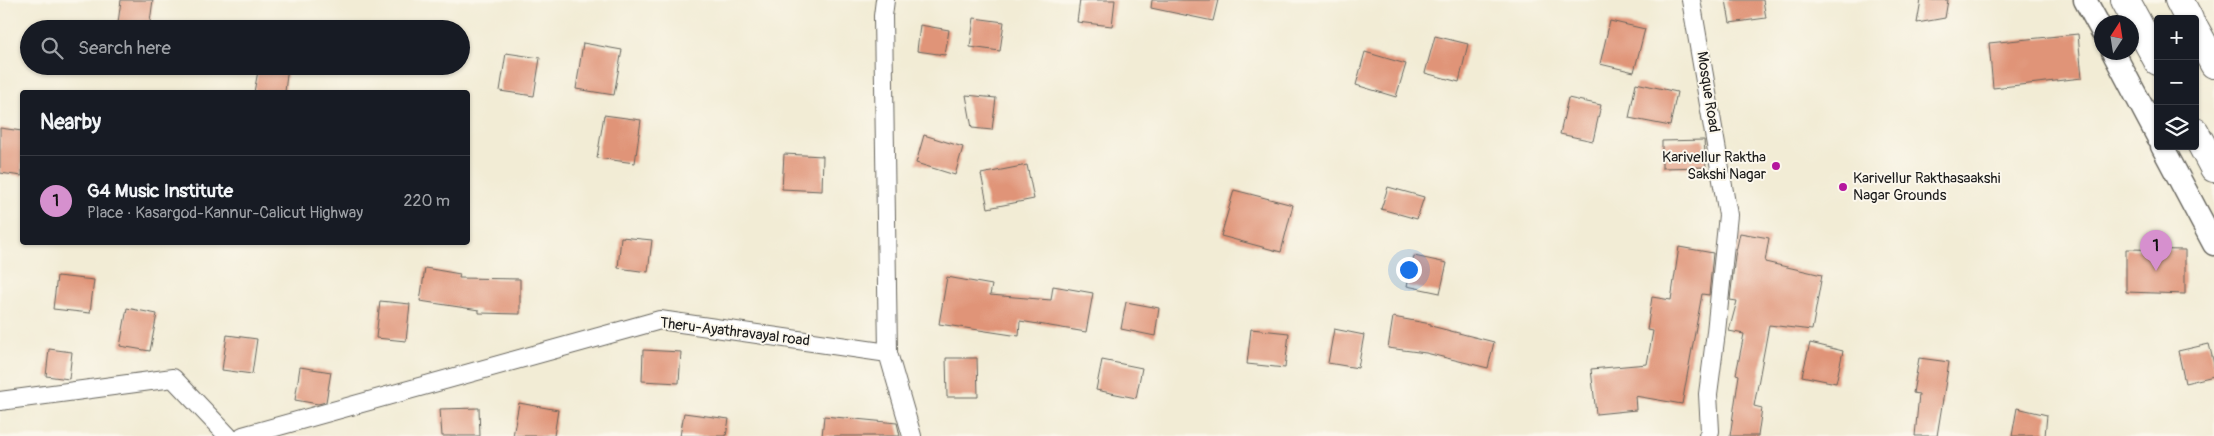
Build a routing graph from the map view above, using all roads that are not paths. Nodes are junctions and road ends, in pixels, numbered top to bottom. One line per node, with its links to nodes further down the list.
1 (885, 0): 17 (street)
2 (1691, 0): 22 (street, Mosque Road)
3 (2085, 0): 7 (street)
4 (2126, 0): 10 (highway)
5 (2179, 0): 6 (highway)
6 (2188, 15)
7 (2094, 16)
8 (2199, 36): 11 (highway)
9 (2117, 60): 12 (street)
10 (2157, 60)
11 (2214, 64)
12 (2154, 130)
13 (2199, 140): 15 (highway)
14 (2164, 150): 16 (street)
15 (2214, 168)
16 (2214, 244)
17 (888, 353): 20 (street, Theru-Ayathravayal road); 21 (street)
18 (0, 401): 19 (street)
19 (228, 436)
20 (243, 436)
21 (912, 436)
22 (1708, 436)

